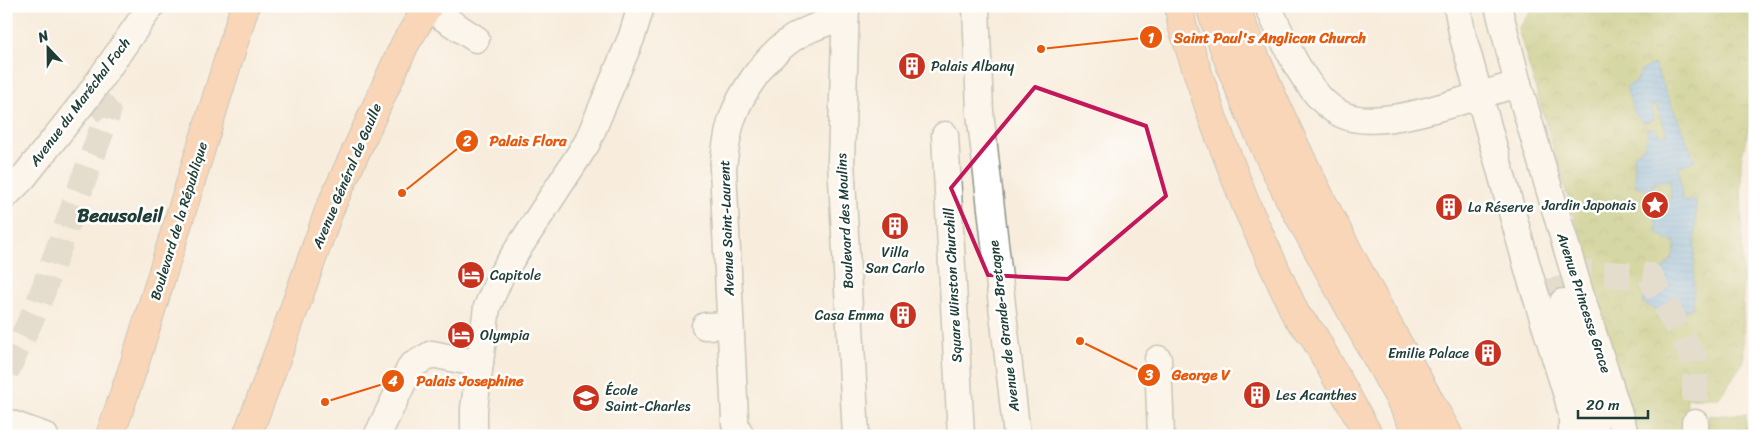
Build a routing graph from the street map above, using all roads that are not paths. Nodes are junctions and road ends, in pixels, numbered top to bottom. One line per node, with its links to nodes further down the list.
1 (151, 6): 19 (street, Avenue du Maréchal Foch)
2 (245, 6): 25 (main road, Boulevard de la République)
3 (641, 6): 22 (street)
4 (976, 6): 32 (street, Avenue de Grande-Bretagne)
5 (1179, 6): 34 (main road)
6 (1210, 6): 35 (main road)
7 (1235, 6): 36 (main road)
8 (1268, 6): 17 (street)
9 (1457, 6): 15 (street)
10 (1498, 6): 14 (street, Avenue Princesse Grace)
11 (428, 7): 13 (street); 26 (main road, Avenue Général de Gaulle)
12 (846, 11): 29 (street, Avenue Saint-Laurent); 30 (street, Boulevard des Moulins)
13 (476, 39)
14 (1510, 54): 15 (street); 16 (street, Avenue Princesse Grace)
15 (1471, 64): 17 (street)
16 (1518, 84): 17 (street); 39 (street, Avenue Princesse Grace)
17 (1479, 95): 37 (street)
18 (945, 135): 31 (street, Square Winston Churchill)
19 (6, 195)
20 (1563, 302): 38 (street)
21 (1158, 359): 33 (street)
22 (480, 364): 27 (street); 28 (street)
23 (6, 422): 24 (street)
24 (45, 436)
25 (110, 436)
26 (247, 436)
27 (377, 436)
28 (474, 436)
29 (741, 436)
30 (856, 436)
31 (961, 436)
32 (1017, 436)
33 (1161, 436)
34 (1369, 436)
35 (1420, 436)
36 (1450, 436)
37 (1572, 436)
38 (1595, 436)
39 (1626, 436)

